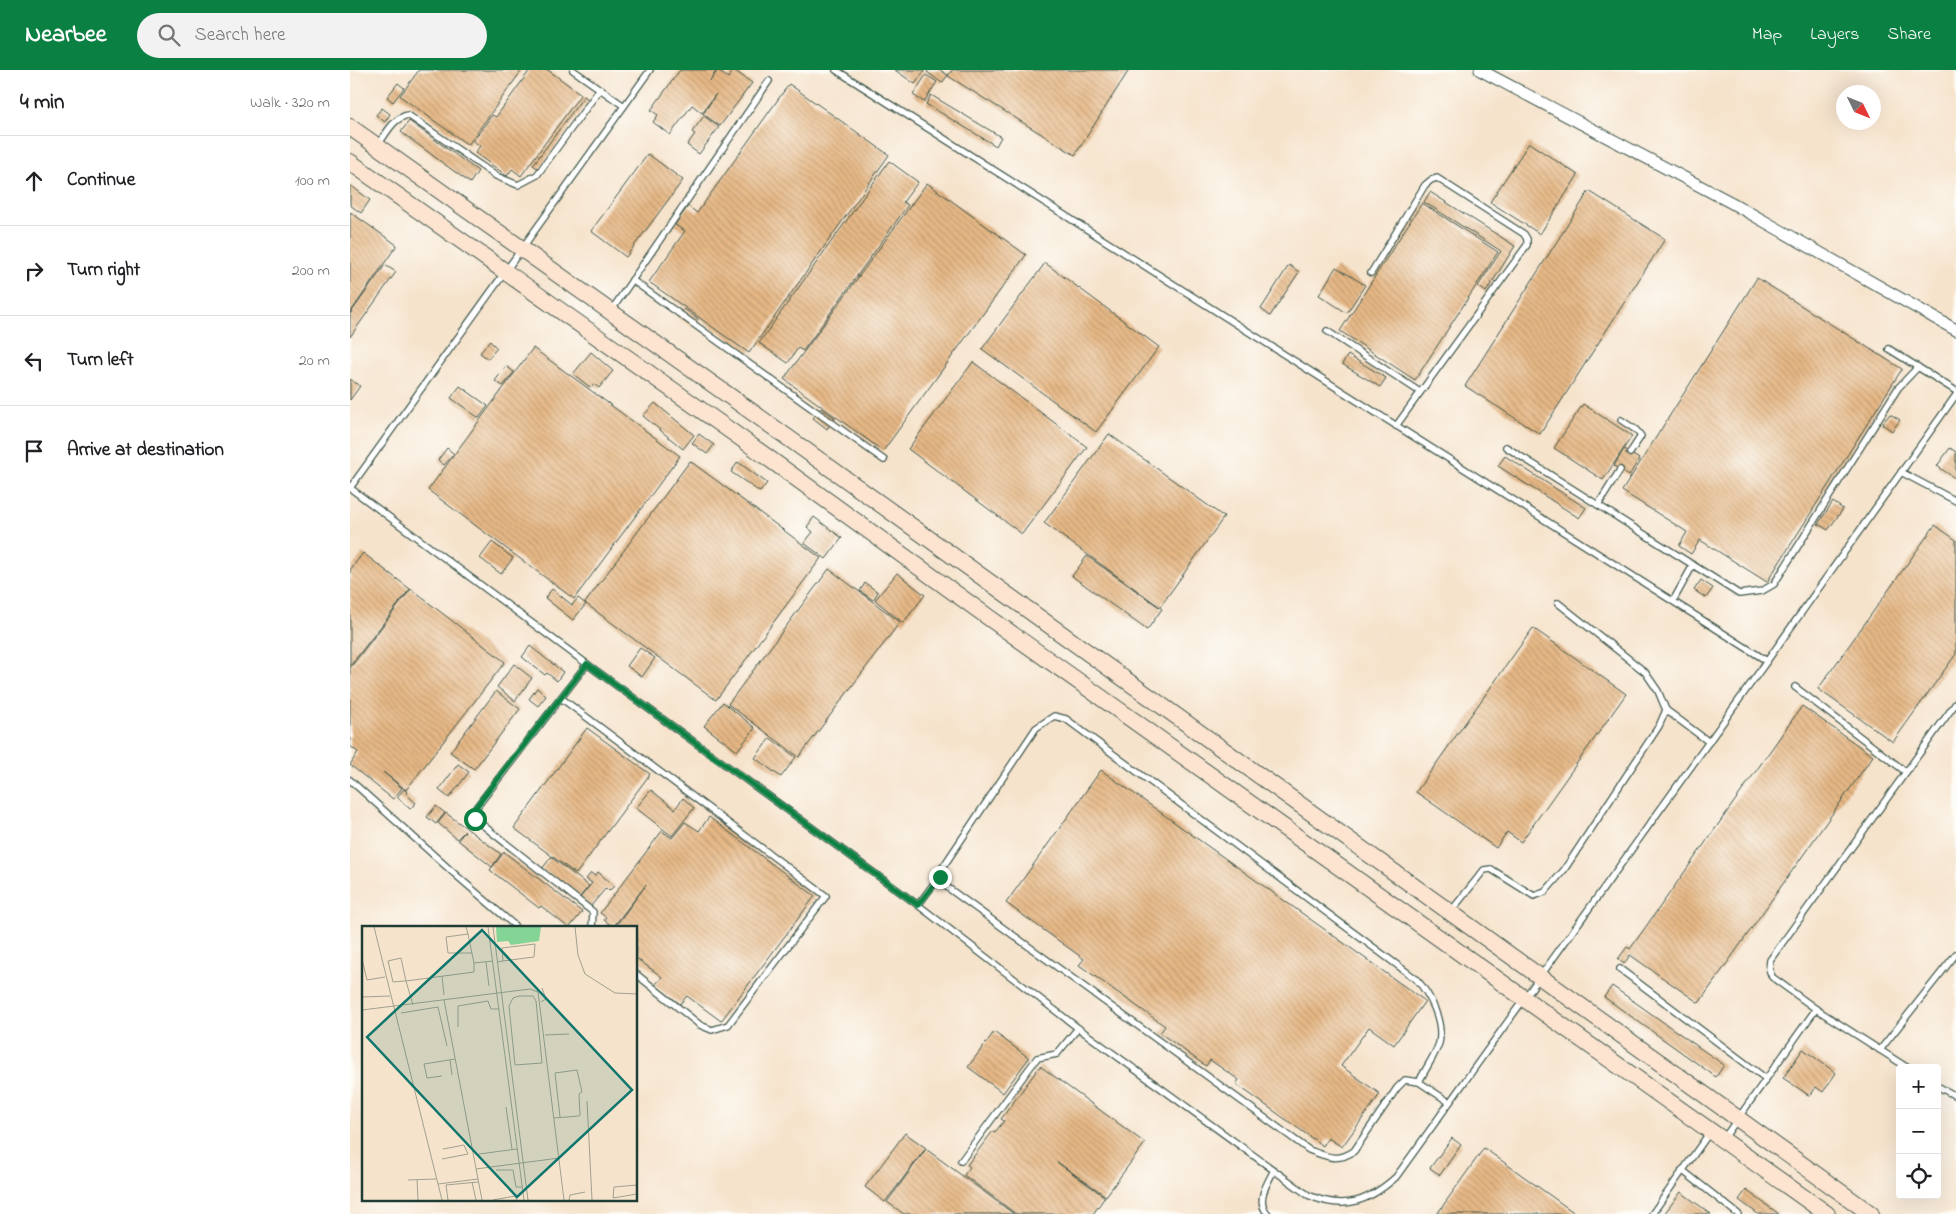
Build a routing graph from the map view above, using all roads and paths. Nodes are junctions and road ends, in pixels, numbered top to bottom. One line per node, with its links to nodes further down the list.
1 (573, 70): 6 (lane)
2 (650, 70): 7 (lane)
3 (836, 70): 23 (lane)
4 (1480, 70): 16 (street)
5 (769, 81): 14 (lane)
6 (600, 89): 7 (lane); 9 (lane)
7 (624, 106): 11 (lane)
8 (350, 127): 9 (street)
9 (377, 147): 11 (street)
10 (350, 162): 12 (street)
11 (520, 250): 12 (lane); 15 (street)
12 (504, 272): 29 (lane); 36 (street)
13 (1371, 273): 20 (lane)
14 (632, 280): 15 (lane); 26 (lane)
15 (609, 312): 33 (street)
16 (1956, 330)
17 (1327, 331): 20 (lane)
18 (1889, 349): 19 (lane)
19 (1918, 367): 21 (lane); 32 (lane)
20 (1420, 392): 23 (lane)
21 (1956, 393): 28 (lane)
22 (1621, 420): 25 (lane)
23 (1396, 426): 34 (lane)
24 (1506, 447): 31 (lane)
25 (1630, 453)
26 (884, 460)
27 (1620, 470): 31 (lane)
28 (1901, 472): 30 (lane); 37 (lane)
29 (350, 488): 38 (lane)
30 (1956, 501)
31 (1598, 505): 32 (lane)
32 (1693, 565): 34 (lane)
33 (1012, 599): 36 (street); 48 (street)
34 (1673, 601): 37 (lane)
35 (1558, 603): 42 (lane)
36 (995, 622): 55 (street)
37 (1767, 661): 43 (lane)
38 (587, 664): 40 (lane); 47 (lane)
39 (1796, 687): 44 (lane)
40 (561, 698): 50 (lane); 53 (lane)
41 (1956, 703): 44 (lane)
42 (1666, 710): 43 (lane); 48 (lane)
43 (1709, 742): 54 (lane)
44 (1906, 772): 56 (lane)
45 (350, 780): 49 (lane)
46 (940, 877): 47 (lane); 61 (lane); 61 (lane)
47 (918, 905): 57 (lane)
48 (1450, 912): 54 (street)
49 (514, 925)
50 (592, 926)
51 (1956, 954): 58 (lane)
52 (1620, 969): 60 (lane)
53 (638, 976)
54 (1540, 976): 55 (lane); 65 (street)
55 (1524, 998): 64 (lane); 66 (street)
56 (1816, 1009): 58 (lane); 60 (lane)
57 (1078, 1028): 67 (lane); 68 (lane)
58 (1880, 1050): 59 (lane)
59 (1902, 1064)
60 (1765, 1078): 65 (lane)
61 (1419, 1082): 64 (lane)
62 (1941, 1088): 63 (lane)
63 (1956, 1096)
64 (1449, 1102): 68 (lane)
65 (1737, 1118): 66 (lane); 74 (street)
66 (1717, 1135): 69 (lane); 73 (street)
67 (961, 1161)
68 (1274, 1170): 70 (lane)
69 (1682, 1170): 71 (lane); 72 (lane)
70 (1268, 1214)
71 (1652, 1214)
72 (1738, 1214)
73 (1826, 1214)
74 (1871, 1214)

